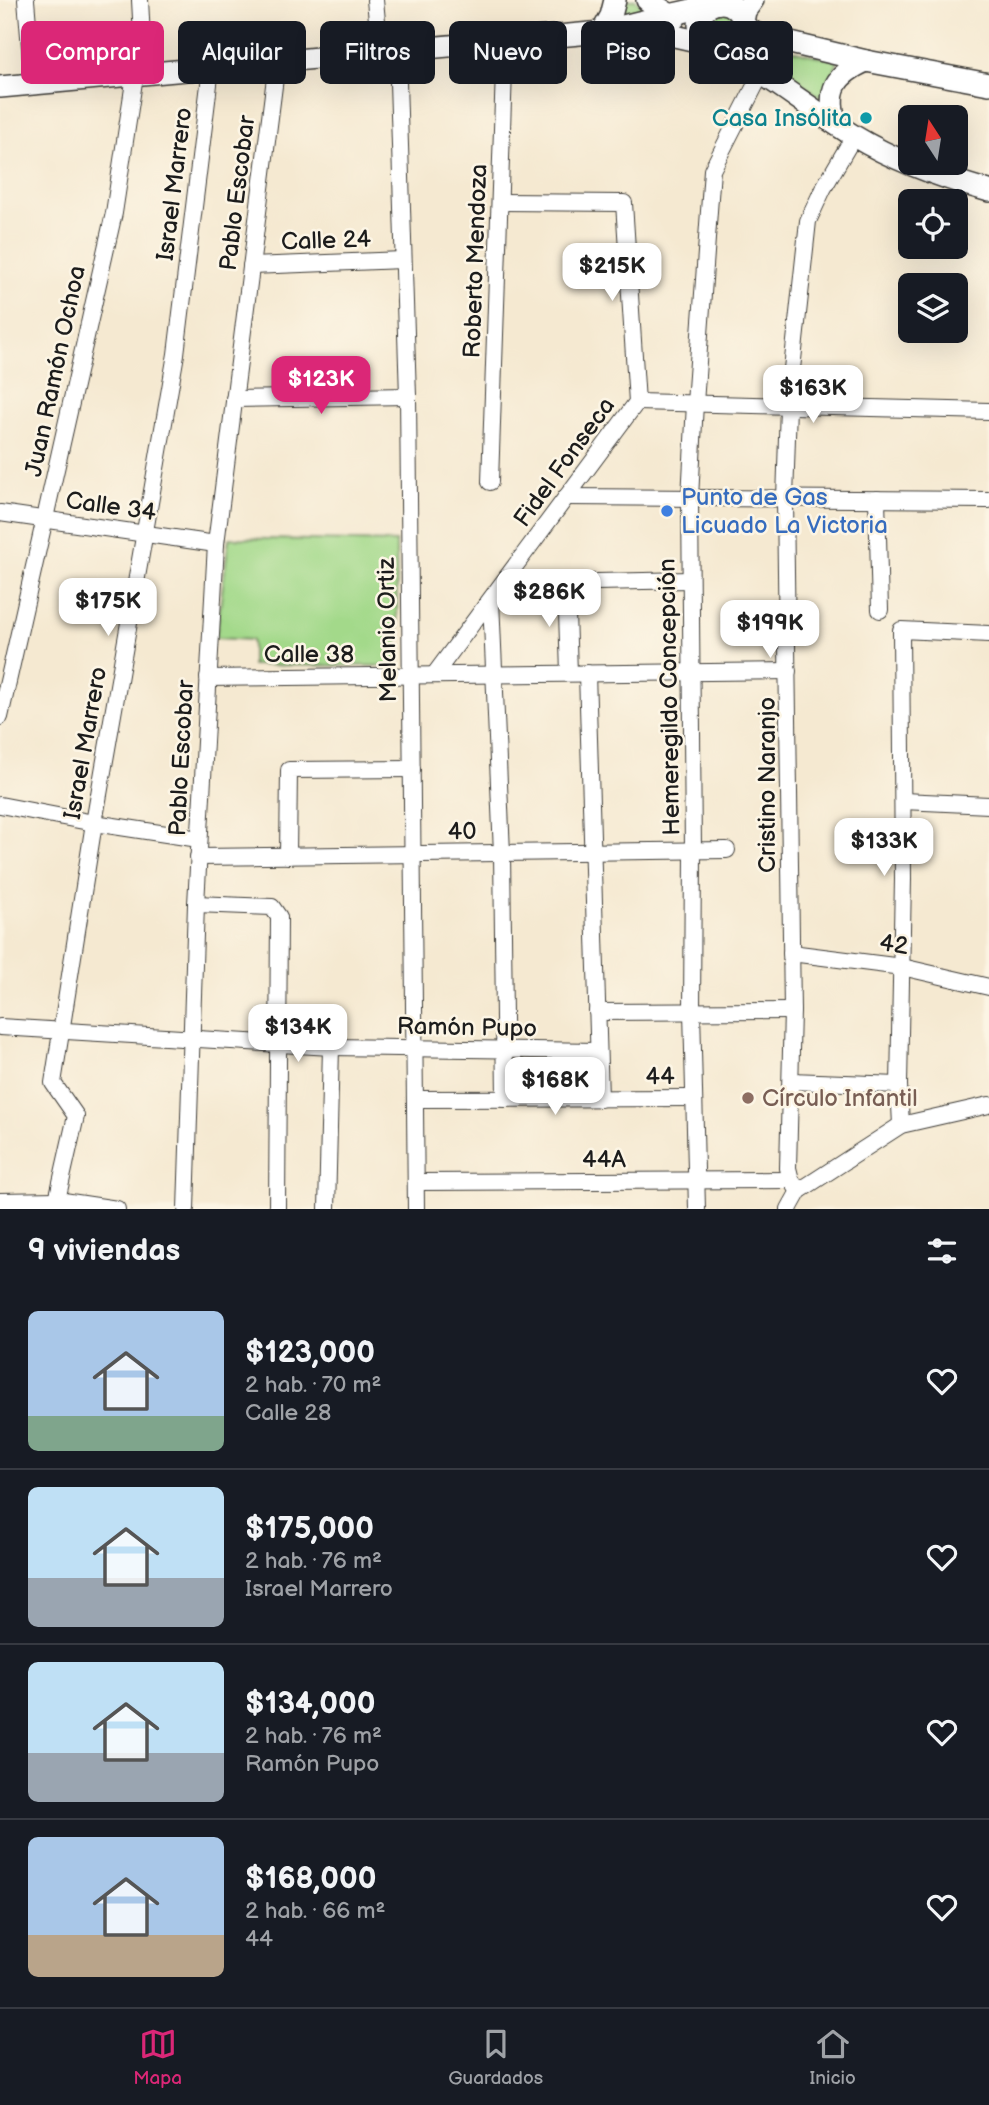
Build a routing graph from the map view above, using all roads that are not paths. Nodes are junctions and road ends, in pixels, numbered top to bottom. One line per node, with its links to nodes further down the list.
1 (26, 0): 9 (street)
2 (140, 0): 10 (street, Juan Ramón Ochoa)
3 (375, 0): 11 (street, Melanio Ortiz)
4 (615, 0): 12 (main road)
5 (648, 0): 8 (main road)
6 (753, 0): 16 (main road)
7 (718, 1): 8 (main road); 14 (main road); 15 (main road)
8 (672, 15): 13 (main road); 17 (main road)
9 (28, 21)
10 (140, 21)
11 (381, 21)
12 (608, 21)
13 (642, 21)
14 (699, 21)
15 (742, 21)
16 (743, 21)
17 (689, 28)
18 (793, 44): 19 (main road)
19 (866, 61): 28 (main road); 30 (main road)
20 (33, 84): 29 (main road)
21 (138, 84): 49 (street, Juan Ramón Ochoa)
22 (209, 84): 50 (street, Israel Marrero)
23 (274, 84): 35 (street, Pablo Escobar)
24 (391, 84): 34 (street, Melanio Ortiz)
25 (504, 84): 33 (street, Roberto Mendoza)
26 (756, 84): 39 (street, Hemeregildo Concepción)
27 (779, 84): 30 (main road)
28 (989, 84)
29 (0, 87)
30 (836, 124): 31 (main road)
31 (854, 136): 32 (main road); 40 (street, Cristino Naranjo)
32 (989, 191)
33 (501, 202): 38 (street, Fidel Fonseca); 42 (street, Roberto Mendoza)
34 (403, 260): 35 (street, Calle 24); 36 (street, Melanio Ortiz)
35 (251, 266): 37 (street, Pablo Escobar)
36 (408, 396): 37 (street); 63 (street, Melanio Ortiz)
37 (234, 399): 51 (street, Pablo Escobar)
38 (637, 402): 39 (street); 43 (street, Fidel Fonseca)
39 (695, 403): 40 (street); 44 (street, Hemeregildo Concepción)
40 (788, 405): 41 (street); 45 (street, Cristino Naranjo)
41 (989, 411)
42 (490, 482)
43 (566, 497): 44 (street); 54 (street, Fidel Fonseca)
44 (690, 498): 45 (street); 52 (street, Hemeregildo Concepción)
45 (786, 499): 46 (street); 58 (street, Cristino Naranjo)
46 (877, 499): 47 (street); 56 (street)
47 (989, 500)
48 (0, 513): 49 (street, Calle 34)
49 (46, 520): 50 (street, Calle 34); 66 (street, Juan Ramón Ochoa)
50 (145, 534): 51 (street, Calle 34); 71 (street, Israel Marrero)
51 (216, 544): 65 (street, Pablo Escobar)
52 (690, 580): 53 (street); 59 (street, Hemeregildo Concepción)
53 (566, 583): 54 (street); 60 (street)
54 (504, 584): 55 (street, Fidel Fonseca)
55 (491, 600): 62 (street); 64 (street, Fidel Fonseca)
56 (880, 610)
57 (989, 634): 68 (street)
58 (788, 671): 59 (street, Calle 38); 81 (street, Cristino Naranjo)
59 (691, 672): 61 (street, Calle 38); 74 (street, Hemeregildo Concepción)
60 (569, 673): 61 (street, Calle 38); 62 (street, Calle 38)
61 (587, 673): 75 (street)
62 (494, 674): 64 (street, Calle 38); 76 (street)
63 (409, 676): 64 (street, Calle 38); 65 (street, Calle 38); 67 (street, Melanio Ortiz)
64 (434, 676)
65 (208, 678): 72 (street, Pablo Escobar)
66 (0, 717)
67 (412, 769): 77 (street, Melanio Ortiz); 78 (street)
68 (902, 801): 70 (street); 82 (street)
69 (0, 805): 71 (street)
70 (989, 805)
71 (94, 823): 72 (street); 88 (street, Israel Marrero)
72 (199, 839): 79 (street, Pablo Escobar)
73 (727, 850): 74 (street, 40)
74 (693, 851): 75 (street, 40); 85 (street, Hemeregildo Concepción)
75 (592, 852): 76 (street, 40); 86 (street)
76 (502, 853): 77 (street, 40); 93 (street)
77 (414, 854): 78 (street, 40); 92 (street, Melanio Ortiz)
78 (288, 856): 79 (street, 40)
79 (198, 857): 80 (street, Pablo Escobar)
80 (196, 904): 89 (street, Pablo Escobar); 90 (street)
81 (791, 953): 82 (street, 42); 84 (street, Cristino Naranjo)
82 (902, 967): 83 (street, 42); 96 (street)
83 (989, 987)
84 (792, 1010): 85 (street); 95 (street, Cristino Naranjo)
85 (692, 1011): 86 (street); 97 (street, Hemeregildo Concepción)
86 (597, 1012): 94 (street)
87 (0, 1027): 88 (street, Ramón Pupo)
88 (60, 1032): 89 (street, Ramón Pupo); 107 (street, Israel Marrero)
89 (191, 1040): 90 (street, Ramón Pupo); 109 (street, Pablo Escobar)
90 (278, 1045): 91 (street, Ramón Pupo); 110 (street)
91 (331, 1047): 92 (street, Ramón Pupo); 111 (street)
92 (416, 1049): 93 (street, Ramón Pupo); 98 (street, Melanio Ortiz)
93 (505, 1051): 94 (street, Ramón Pupo); 99 (street)
94 (598, 1051): 100 (street)
95 (791, 1081): 96 (street); 105 (street, Cristino Naranjo)
96 (899, 1085): 102 (street)
97 (694, 1098): 100 (street, 44); 104 (street, Hemeregildo Concepción)
98 (416, 1099): 99 (street, 44); 103 (street, Melanio Ortiz)
99 (505, 1099): 100 (street, 44)
100 (600, 1100)
101 (989, 1105): 102 (street)
102 (901, 1125): 105 (street)
103 (417, 1182): 104 (street, 44A); 112 (street, Melanio Ortiz)
104 (696, 1182): 105 (street, 44A); 113 (street, Hemeregildo Concepción)
105 (795, 1186): 114 (street)
106 (0, 1201): 107 (street)
107 (55, 1204): 108 (street)
108 (117, 1209)
109 (186, 1209)
110 (277, 1209)
111 (327, 1209)
112 (416, 1209)
113 (697, 1209)
114 (789, 1209)

